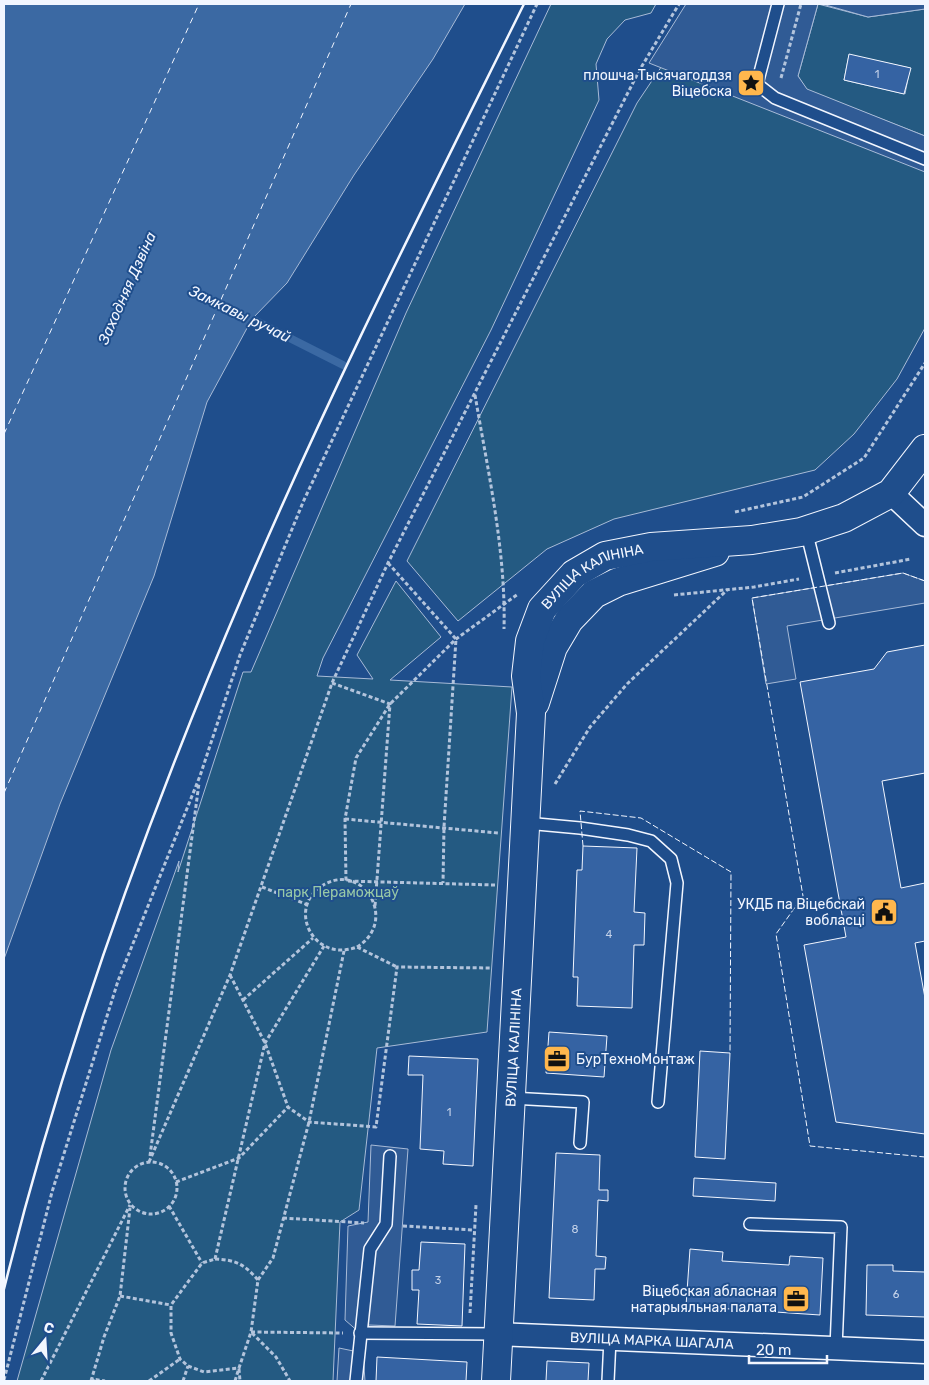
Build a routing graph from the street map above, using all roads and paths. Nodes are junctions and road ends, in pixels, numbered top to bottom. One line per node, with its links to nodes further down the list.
1 (537, 4): 26 (path)
2 (679, 4): 8 (path)
3 (778, 4): 5 (lane)
4 (801, 4): 5 (path)
5 (775, 98): 6 (lane)
6 (925, 159)
7 (925, 363): 11 (path)
8 (474, 394): 15 (path); 21 (path)
9 (925, 449): 10 (street, ВУЛІЦА КАЛІНІНА)
10 (892, 492): 12 (street); 13 (street, ВУЛІЦА КАЛІНІНА)
11 (725, 515)
12 (925, 525)
13 (806, 530): 22 (lane); 31 (street, ВУЛІЦА КАЛІНІНА)
14 (910, 559): 16 (path)
15 (388, 563): 23 (path); 24 (path)
16 (832, 573)
17 (803, 579): 19 (path)
18 (526, 588): 21 (path)
19 (727, 590): 20 (path); 27 (path)
20 (671, 595)
21 (505, 604): 23 (path)
22 (829, 623)
23 (456, 639): 25 (path); 30 (path)
24 (332, 683): 25 (path); 36 (path)
25 (390, 704): 28 (path); 29 (path)
26 (200, 776): 55 (path); 74 (path)
27 (552, 779)
28 (345, 819): 29 (path); 32 (path)
29 (381, 822): 30 (path); 33 (path)
30 (444, 827): 31 (path); 34 (path)
31 (512, 828): 48 (street, ВУЛІЦА КАЛІНІНА); 49 (lane)
32 (346, 881): 33 (path); 37 (path); 38 (path)
33 (378, 881): 34 (path); 38 (path)
34 (443, 882): 35 (path)
35 (501, 886)
36 (262, 887): 37 (path); 45 (path)
37 (308, 905): 39 (path)
38 (375, 906): 41 (path)
39 (313, 938): 40 (path); 46 (path)
40 (324, 946): 42 (path); 47 (path)
41 (357, 947): 42 (path); 43 (path)
42 (344, 951): 51 (path)
43 (397, 967): 44 (path); 51 (path)
44 (493, 968)
45 (230, 975): 46 (path); 55 (path)
46 (243, 1000): 47 (path)
47 (265, 1043): 50 (path); 54 (path)
48 (510, 1098): 52 (lane); 67 (street, ВУЛІЦА КАЛІНІНА)
49 (658, 1102)
50 (288, 1107): 51 (path); 54 (path)
51 (309, 1122): 62 (path)
52 (580, 1143)
53 (390, 1156): 66 (lane)
54 (239, 1158): 56 (path); 60 (path)
55 (149, 1162): 56 (path); 57 (path)
56 (176, 1182): 58 (path)
57 (130, 1205): 58 (path); 63 (path); 76 (path)
58 (169, 1206): 61 (path)
59 (750, 1224): 69 (lane)
60 (215, 1259): 61 (path); 62 (path)
61 (202, 1263): 64 (path)
62 (258, 1280): 65 (path)
63 (120, 1296): 64 (path); 75 (path)
64 (171, 1305): 71 (path)
65 (251, 1332): 66 (path); 73 (path); 82 (path)
66 (360, 1333): 67 (lane); 83 (lane)
67 (498, 1334): 68 (street, ВУЛІЦА МАРКА ШАГАЛА); 84 (street, ВУЛІЦА КАЛІНІНА)
68 (610, 1339): 69 (street, ВУЛІЦА МАРКА ШАГАЛА); 85 (lane)
69 (836, 1348): 70 (street, ВУЛІЦА МАРКА ШАГАЛА)
70 (925, 1352)
71 (180, 1359): 72 (path); 78 (path)
72 (188, 1366): 73 (path); 79 (path)
73 (239, 1368): 80 (path); 81 (path)
74 (4, 1380)
75 (92, 1380): 77 (path)
76 (41, 1381)
77 (105, 1381)
78 (149, 1381)
79 (182, 1381)
80 (235, 1381)
81 (240, 1381)
82 (290, 1381)
83 (356, 1381)
84 (496, 1381)
85 (608, 1381)

